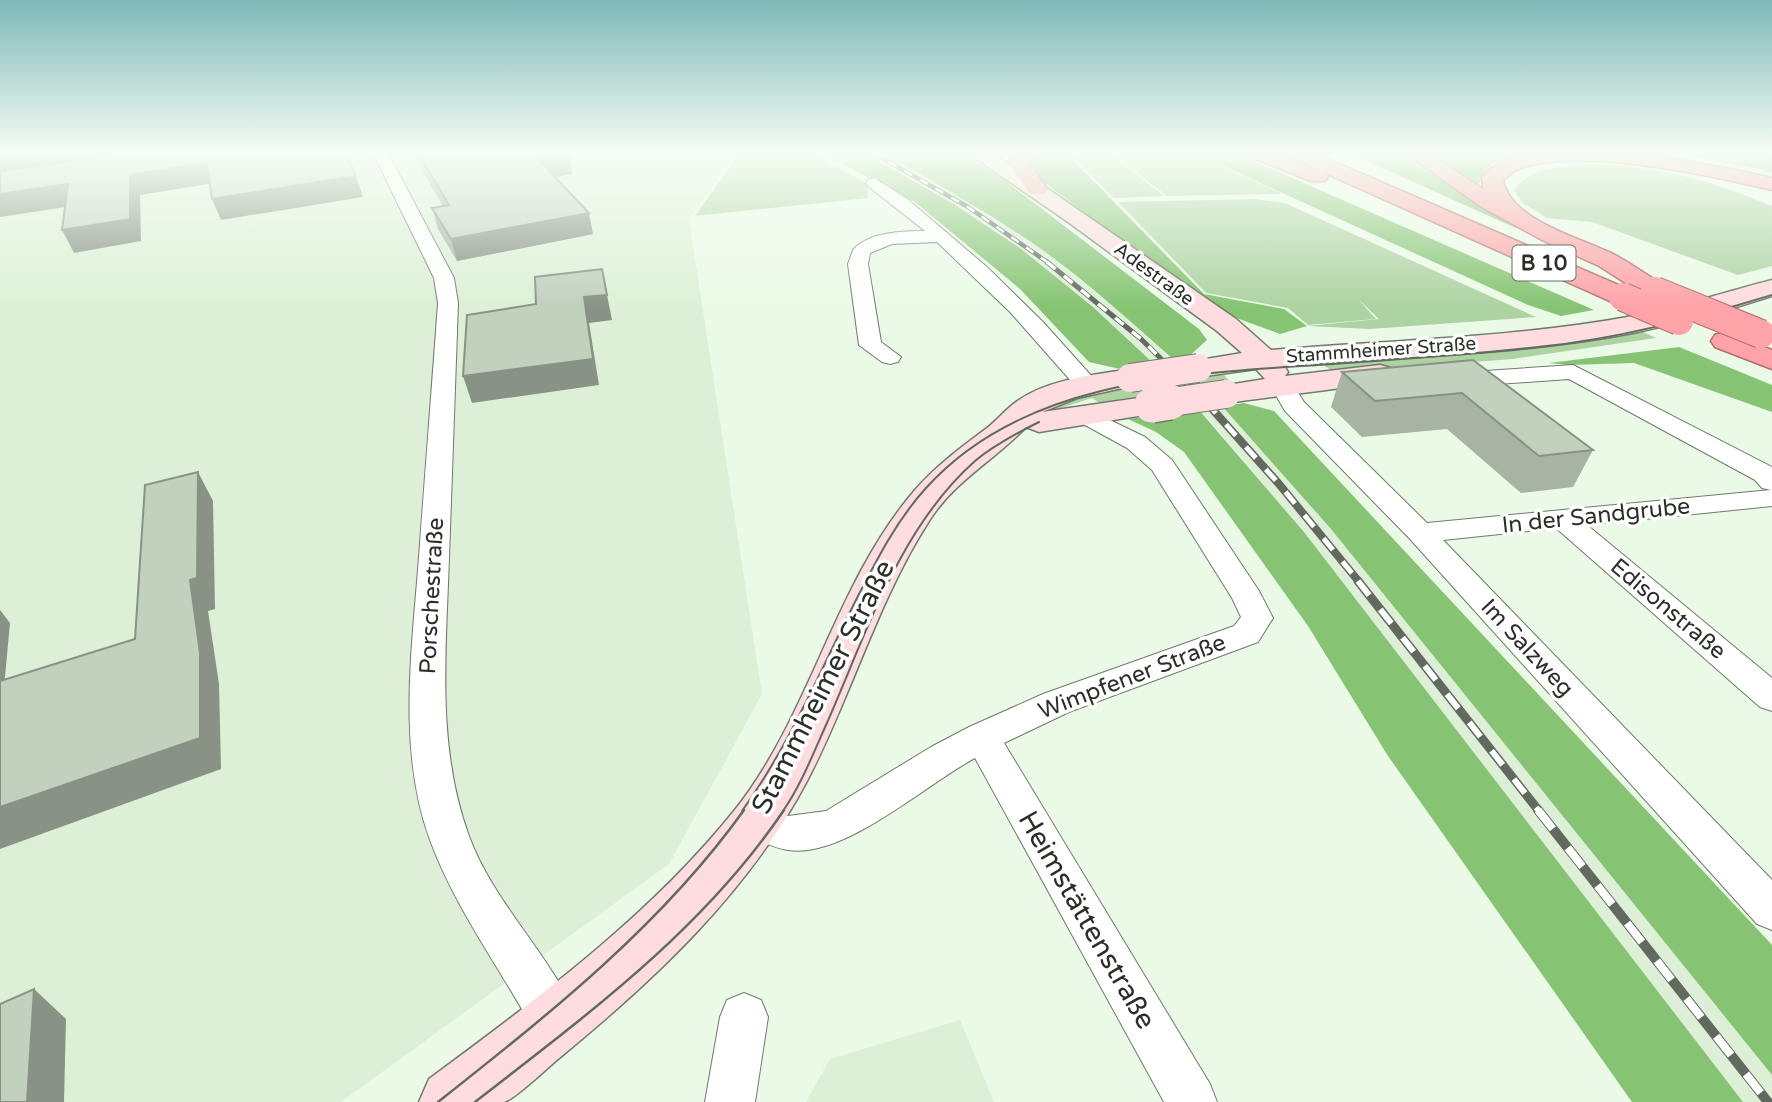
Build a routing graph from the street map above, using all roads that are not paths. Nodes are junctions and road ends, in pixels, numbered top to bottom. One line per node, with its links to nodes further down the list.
1 (406, 204): 31 (street, Porschestraße)
2 (908, 204): 11 (street)
3 (1057, 204): 14 (main road, Adestraße)
4 (1380, 204): 10 (highway, B 10)
5 (1411, 204): 10 (highway, B 10)
6 (1451, 204): 13 (highway, B 10)
7 (1494, 204): 9 (highway)
8 (1504, 204): 9 (highway)
9 (1516, 216): 13 (highway)
10 (1465, 229): 18 (highway, B 10, bridge)
11 (942, 237): 16 (street); 21 (street)
12 (1772, 288): 19 (main road, Stammheimer Straße)
13 (1655, 291): 15 (highway, B 10, bridge)
14 (1213, 318): 17 (main road, Adestraße); 19 (main road)
15 (1768, 329): 19 (main road, Stammheimer Straße)
16 (890, 357)
17 (1264, 358): 19 (main road, Stammheimer Straße); 20 (main road, Adestraße); 21 (main road, Stammheimer Straße, bridge)
18 (1772, 360)
19 (1404, 369): 20 (main road, Stammheimer Straße); 22 (street)
20 (1282, 386): 21 (main road, Stammheimer Straße, bridge); 25 (street, Im Salzweg)
21 (1085, 399): 27 (street, Wimpfener Straße); 28 (main road, Stammheimer Straße)
22 (1772, 482)
23 (1772, 498): 24 (street, In der Sandgrube)
24 (1564, 520): 25 (street, In der Sandgrube); 26 (street, Edisonstraße)
25 (1420, 534): 29 (street, Im Salzweg)
26 (1772, 698)
27 (982, 737): 28 (street, Wimpfener Straße); 34 (street, Heimstättenstraße)
28 (756, 822): 31 (main road, Stammheimer Straße)
29 (1772, 910)
30 (744, 1017): 33 (street)
31 (556, 1023): 32 (main road, Stammheimer Straße)
32 (452, 1102)
33 (730, 1102)
34 (1192, 1102)

